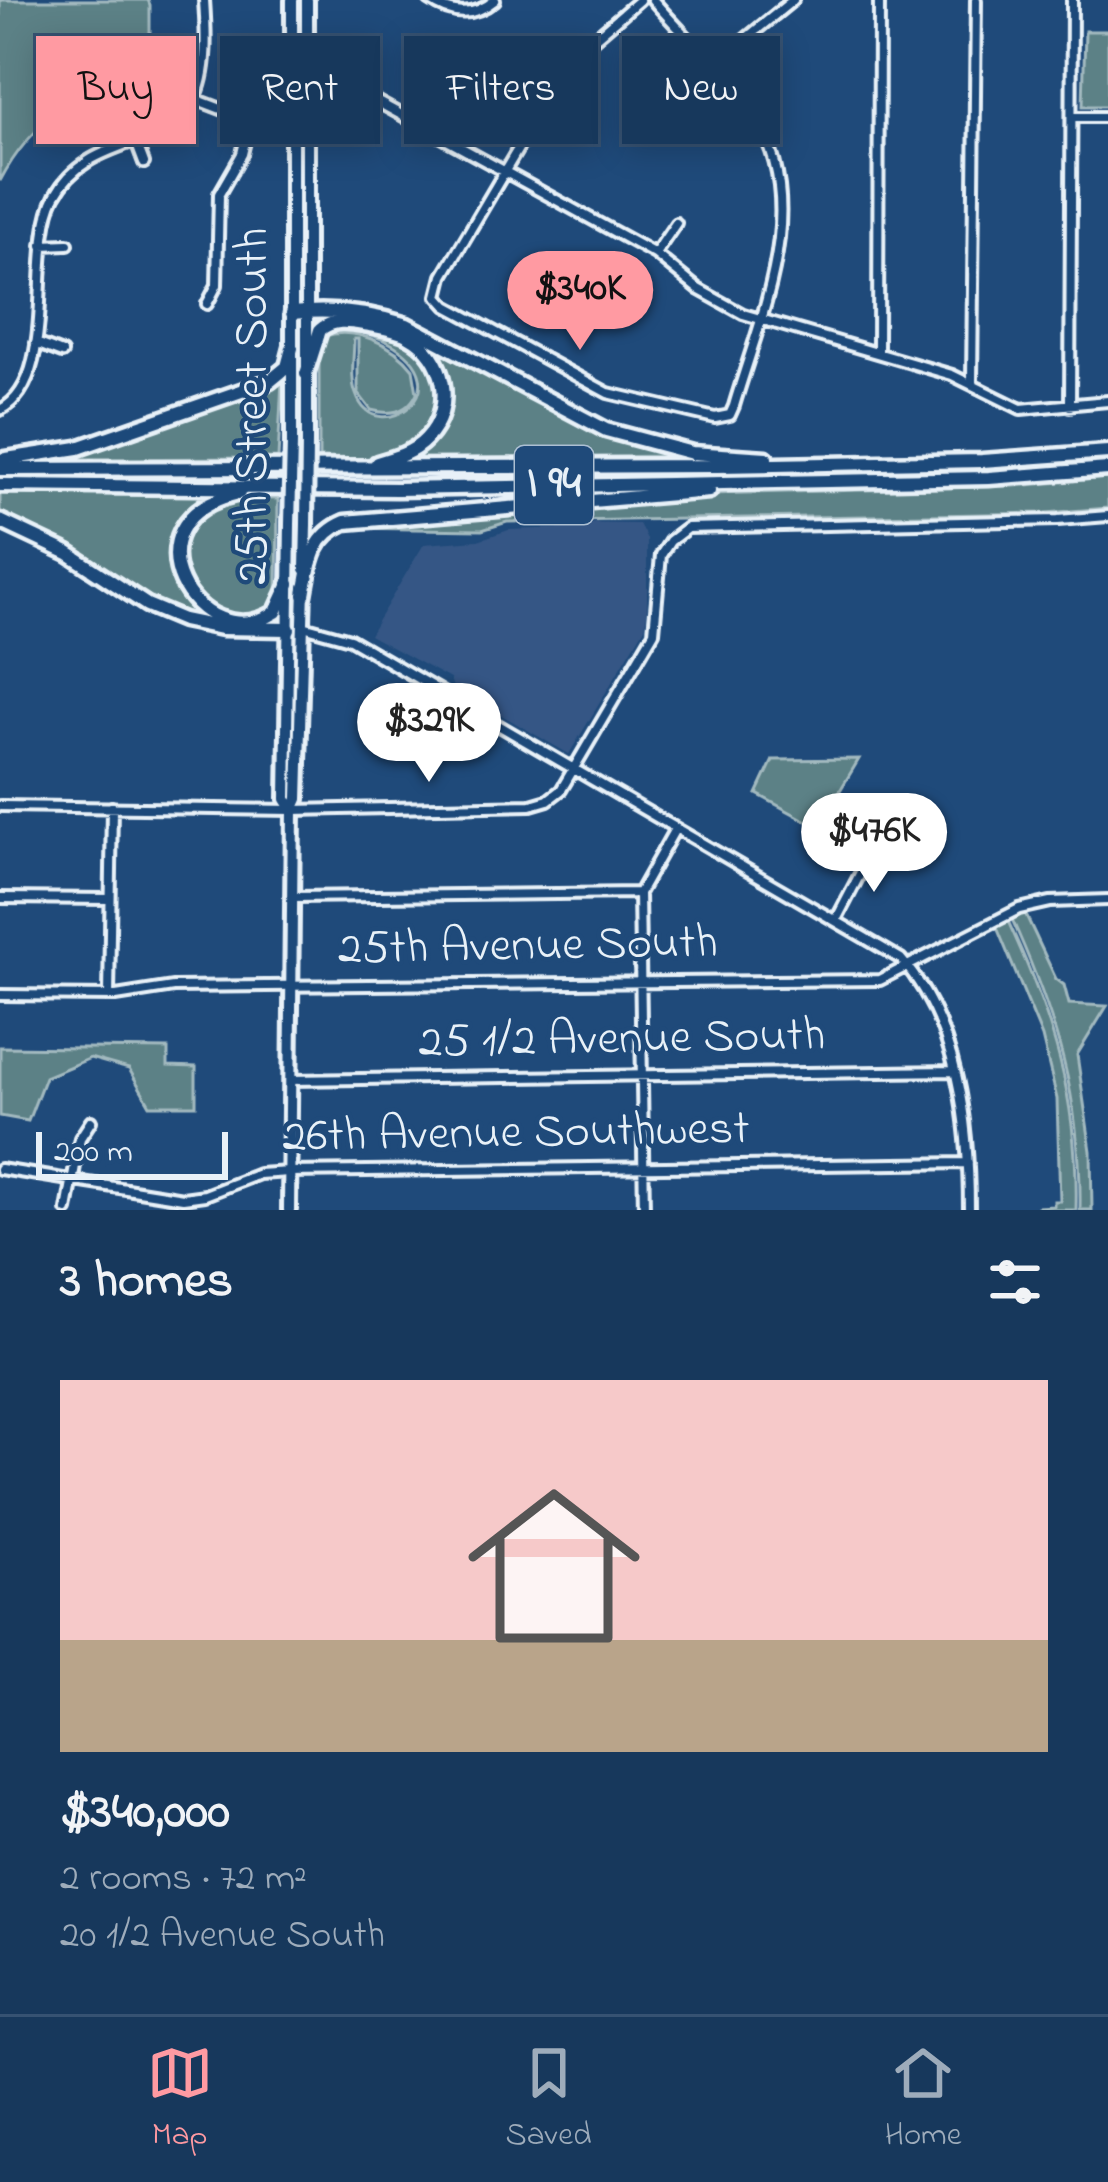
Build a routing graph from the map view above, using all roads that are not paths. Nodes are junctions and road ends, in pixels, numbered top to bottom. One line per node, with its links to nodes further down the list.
1 (204, 0): 16 (street)
2 (292, 0): 12 (main road, 25th Street South)
3 (307, 0): 13 (main road, 25th Street South)
4 (429, 0): 5 (street)
5 (495, 0)
6 (639, 0): 27 (street)
7 (653, 0): 14 (street)
8 (793, 0): 15 (street)
9 (879, 0): 37 (street)
10 (976, 0): 40 (street)
11 (1072, 0): 19 (street)
12 (292, 36)
13 (307, 36)
14 (685, 36)
15 (748, 36)
16 (196, 94)
17 (380, 101): 27 (street)
18 (1108, 116): 19 (street)
19 (1072, 117): 42 (street)
20 (121, 144): 29 (street)
21 (136, 144): 26 (street)
22 (244, 144): 32 (street)
23 (293, 144): 33 (main road, 25th Street South)
24 (304, 144): 33 (main road, 25th Street South)
25 (767, 144): 34 (street)
26 (144, 164)
27 (502, 170): 31 (street); 34 (street)
28 (676, 223): 31 (street)
29 (42, 244): 30 (street); 35 (street)
30 (68, 244)
31 (656, 254): 34 (street)
32 (207, 304)
33 (299, 312): 36 (main road, 25th Street South); 39 (main road, 25th Street South); 46 (highway)
34 (760, 319): 37 (street)
35 (36, 343): 38 (street); 43 (street)
36 (292, 348): 45 (highway); 55 (main road, 25th Street South, bridge)
37 (878, 352): 40 (street)
38 (62, 353)
39 (306, 374): 47 (highway); 56 (main road, 25th Street South, bridge)
40 (972, 383): 42 (street)
41 (1108, 401): 42 (street)
42 (1070, 406)
43 (0, 410)
44 (1108, 452): 46 (highway, I 94)
45 (0, 460)
46 (844, 464): 47 (highway, I 94)
47 (360, 468): 48 (highway, I 94)
48 (0, 469)
49 (1108, 469): 50 (highway, I 94)
50 (819, 482): 52 (highway, I 94); 56 (highway)
51 (0, 485): 52 (highway, I 94)
52 (271, 488): 55 (highway)
53 (1108, 516): 58 (street)
54 (0, 521): 57 (highway)
55 (289, 584): 57 (main road, 25th Street South)
56 (304, 595): 57 (main road, 25th Street South)
57 (296, 628): 58 (street); 61 (main road, 25th Street South)
58 (573, 770): 61 (street); 62 (street)
59 (0, 806): 60 (street)
60 (112, 807): 61 (street); 67 (street)
61 (293, 810): 65 (main road, 25th Street South)
62 (675, 829): 64 (street); 69 (street)
63 (873, 849): 69 (street)
64 (639, 893): 65 (street); 71 (street)
65 (293, 897): 72 (main road, 25th Street South)
66 (0, 898): 67 (street)
67 (110, 899): 74 (street)
68 (1108, 900): 70 (street, 25th Avenue South)
69 (836, 920): 70 (street)
70 (908, 967): 71 (street, 25th Avenue South); 75 (street)
71 (640, 982): 72 (street, 25th Avenue South); 76 (street)
72 (291, 987): 74 (street, 25th Avenue South); 77 (main road, 25th Street South)
73 (0, 995): 74 (street, 25th Avenue South)
74 (110, 996)
75 (955, 1071): 76 (street, 25 1/2 Avenue South); 79 (street)
76 (642, 1077): 77 (street, 25 1/2 Avenue South); 80 (street)
77 (290, 1080): 82 (main road, 25th Street South)
78 (92, 1121): 83 (street)
79 (968, 1163): 80 (street, 26th Avenue Southwest); 87 (street)
80 (644, 1168): 82 (street, 26th Avenue Southwest); 86 (street)
81 (0, 1169): 83 (street, 26th Avenue Southwest)
82 (289, 1172): 83 (street, 26th Avenue Southwest); 85 (main road, 25th Street South)
83 (72, 1182): 84 (street)
84 (67, 1210)
85 (289, 1210)
86 (644, 1210)
87 (969, 1210)

